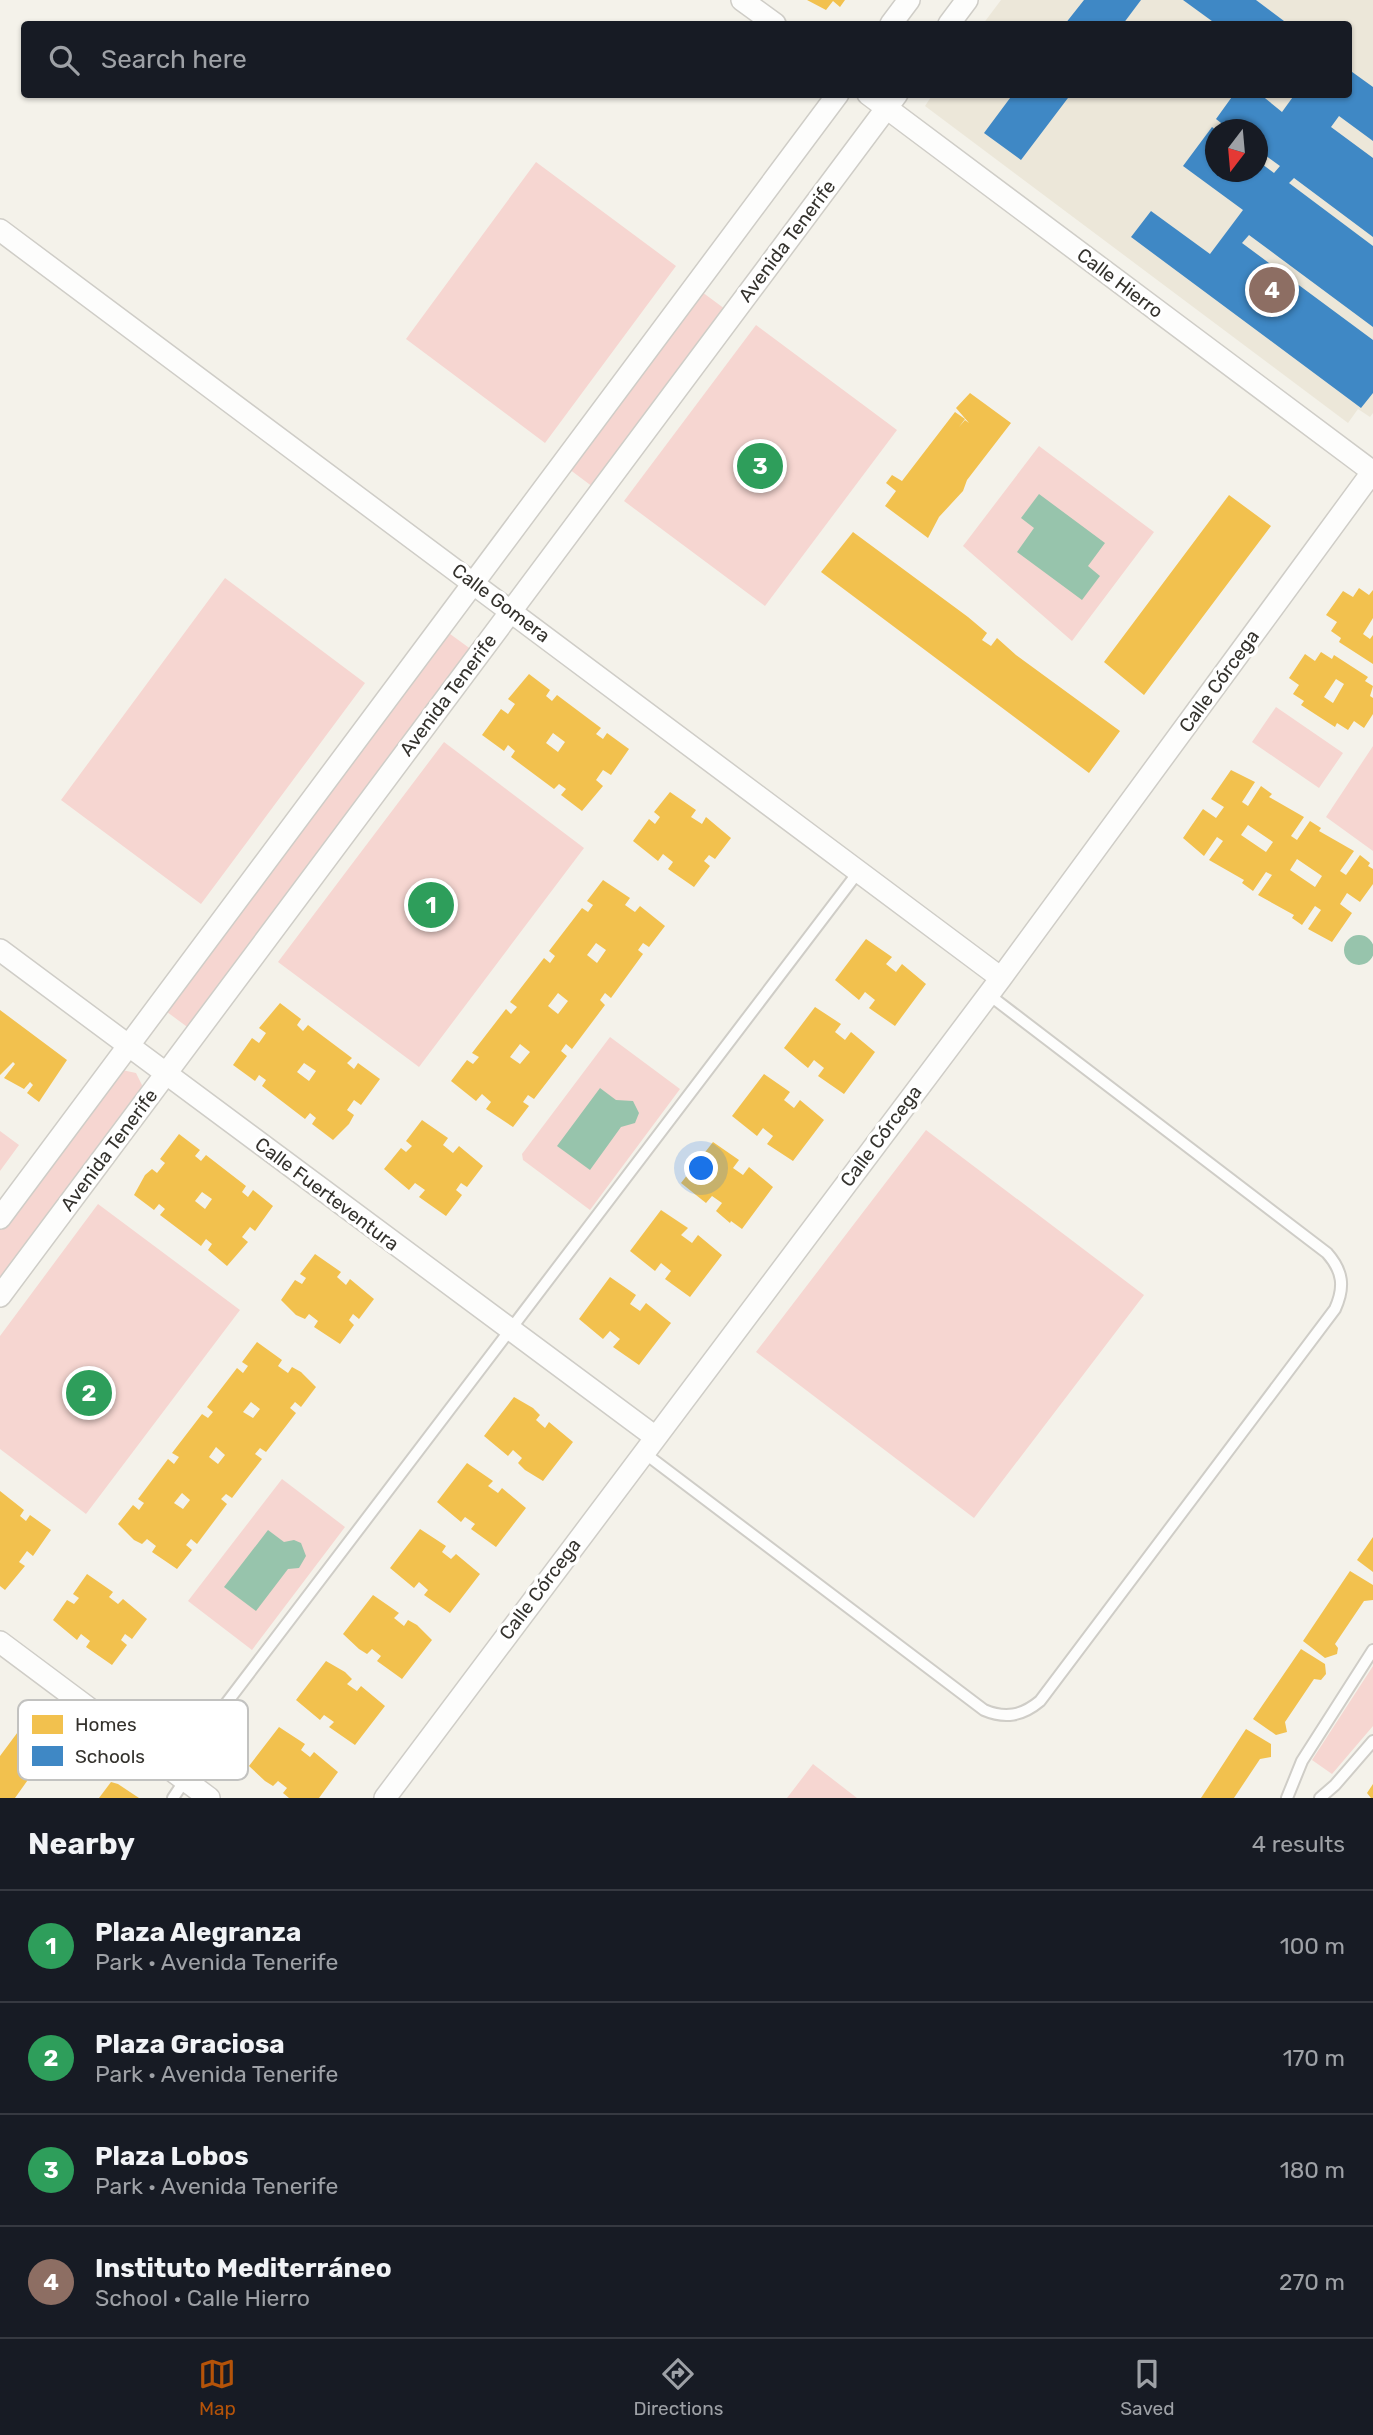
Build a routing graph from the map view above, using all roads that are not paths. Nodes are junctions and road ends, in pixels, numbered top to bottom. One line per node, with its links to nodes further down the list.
1 (742, 0): 4 (street)
2 (909, 0): 5 (street)
3 (967, 0): 6 (street)
4 (771, 21)
5 (893, 21)
6 (951, 21)
7 (835, 98): 11 (street)
8 (892, 101): 10 (street, Calle Hierro); 12 (street, Avenida Tenerife)
9 (0, 230): 11 (street, Calle Gomera)
10 (1373, 472): 15 (street, Calle Córcega)
11 (474, 583): 12 (street, Calle Gomera); 16 (street)
12 (512, 611): 13 (street, Calle Gomera); 17 (street, Avenida Tenerife)
13 (859, 871): 15 (street, Calle Gomera); 20 (lane)
14 (0, 950): 16 (street, Calle Fuerteventura)
15 (995, 986): 21 (street, Calle Córcega); 21 (lane)
16 (129, 1045): 17 (street, Calle Fuerteventura); 18 (street)
17 (166, 1074): 19 (street, Avenida Tenerife); 20 (street, Calle Fuerteventura)
18 (0, 1218)
19 (0, 1296)
20 (511, 1331): 21 (street, Calle Fuerteventura); 25 (lane)
21 (649, 1444): 31 (street, Calle Córcega)
22 (0, 1643): 24 (street)
23 (1373, 1650): 32 (lane)
24 (77, 1700)
25 (237, 1700)
26 (1373, 1741): 33 (lane)
27 (179, 1780): 29 (lane)
28 (185, 1780): 30 (street)
29 (173, 1798)
30 (209, 1798)
31 (385, 1798)
32 (1287, 1798)
33 (1320, 1798)

